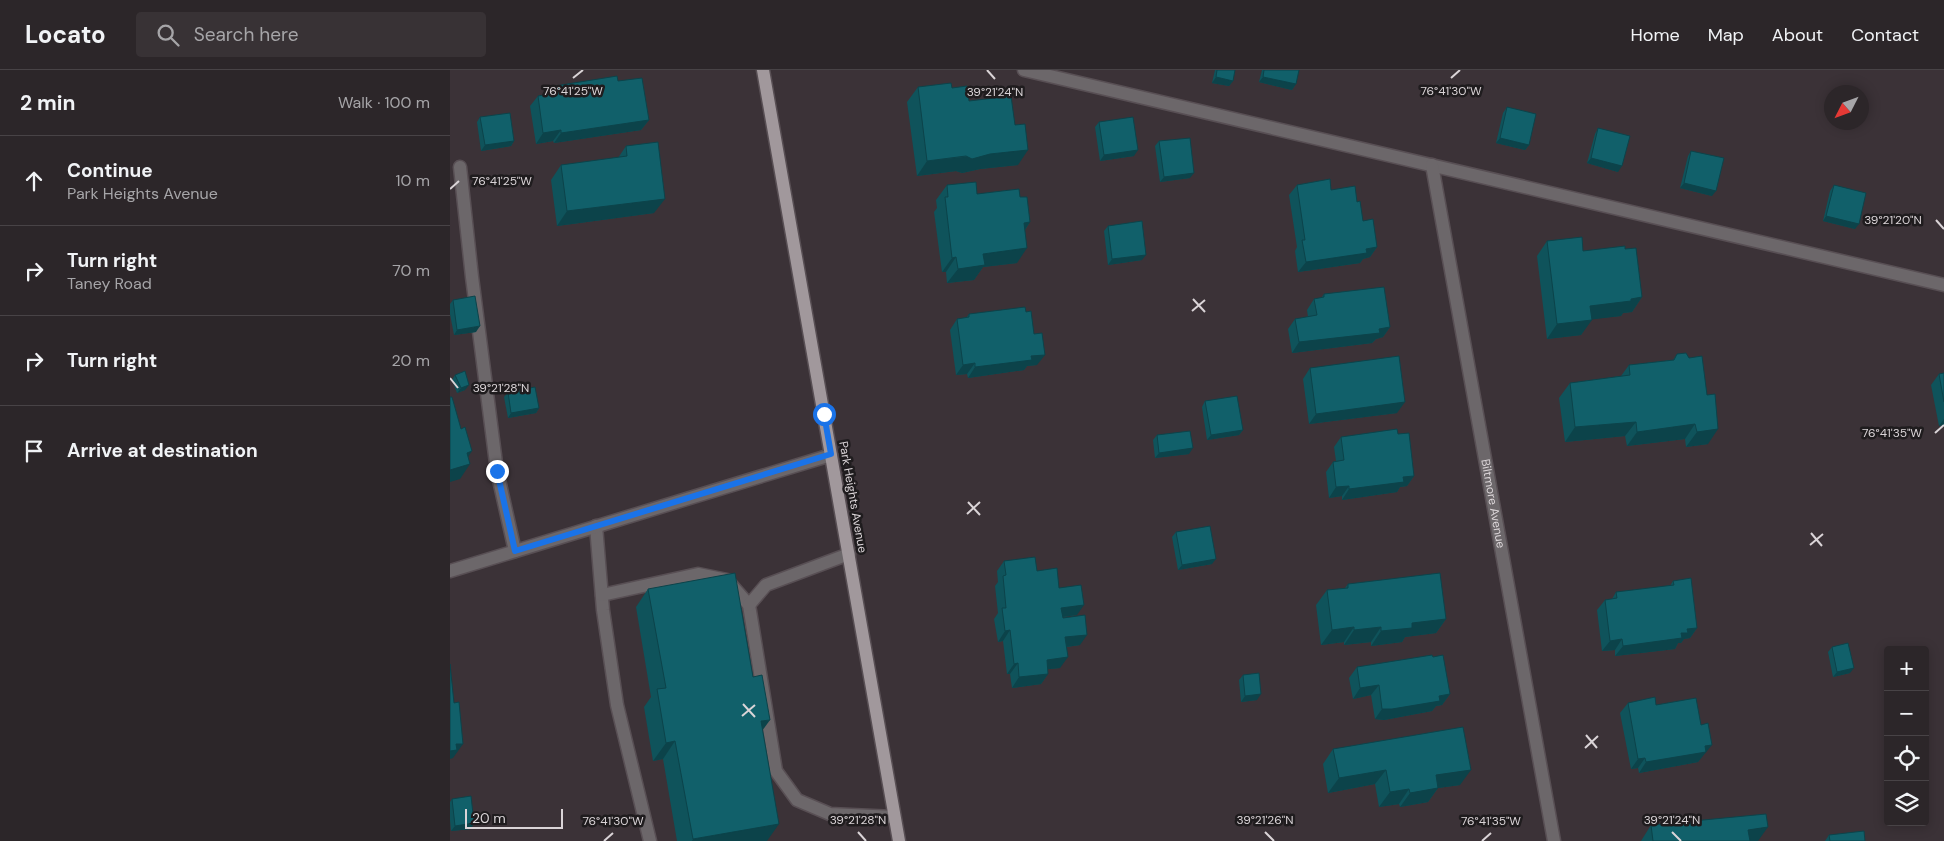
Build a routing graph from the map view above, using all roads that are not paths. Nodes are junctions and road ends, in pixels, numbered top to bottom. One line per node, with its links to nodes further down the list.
1 (763, 70): 6 (main road, Park Heights Avenue)
2 (1024, 70): 3 (street)
3 (1432, 165): 5 (street); 16 (street, Biltmore Avenue)
4 (460, 166): 8 (street)
5 (1944, 285)
6 (831, 454): 7 (street); 9 (main road, Park Heights Avenue)
7 (596, 526): 8 (street); 11 (street)
8 (515, 551): 10 (street)
9 (849, 554): 12 (street); 13 (main road, Park Heights Avenue)
10 (450, 571)
11 (602, 595): 12 (street); 14 (street)
12 (749, 605): 13 (street)
13 (894, 817): 15 (main road, Park Heights Avenue)
14 (650, 841)
15 (899, 841)
16 (1554, 841)

